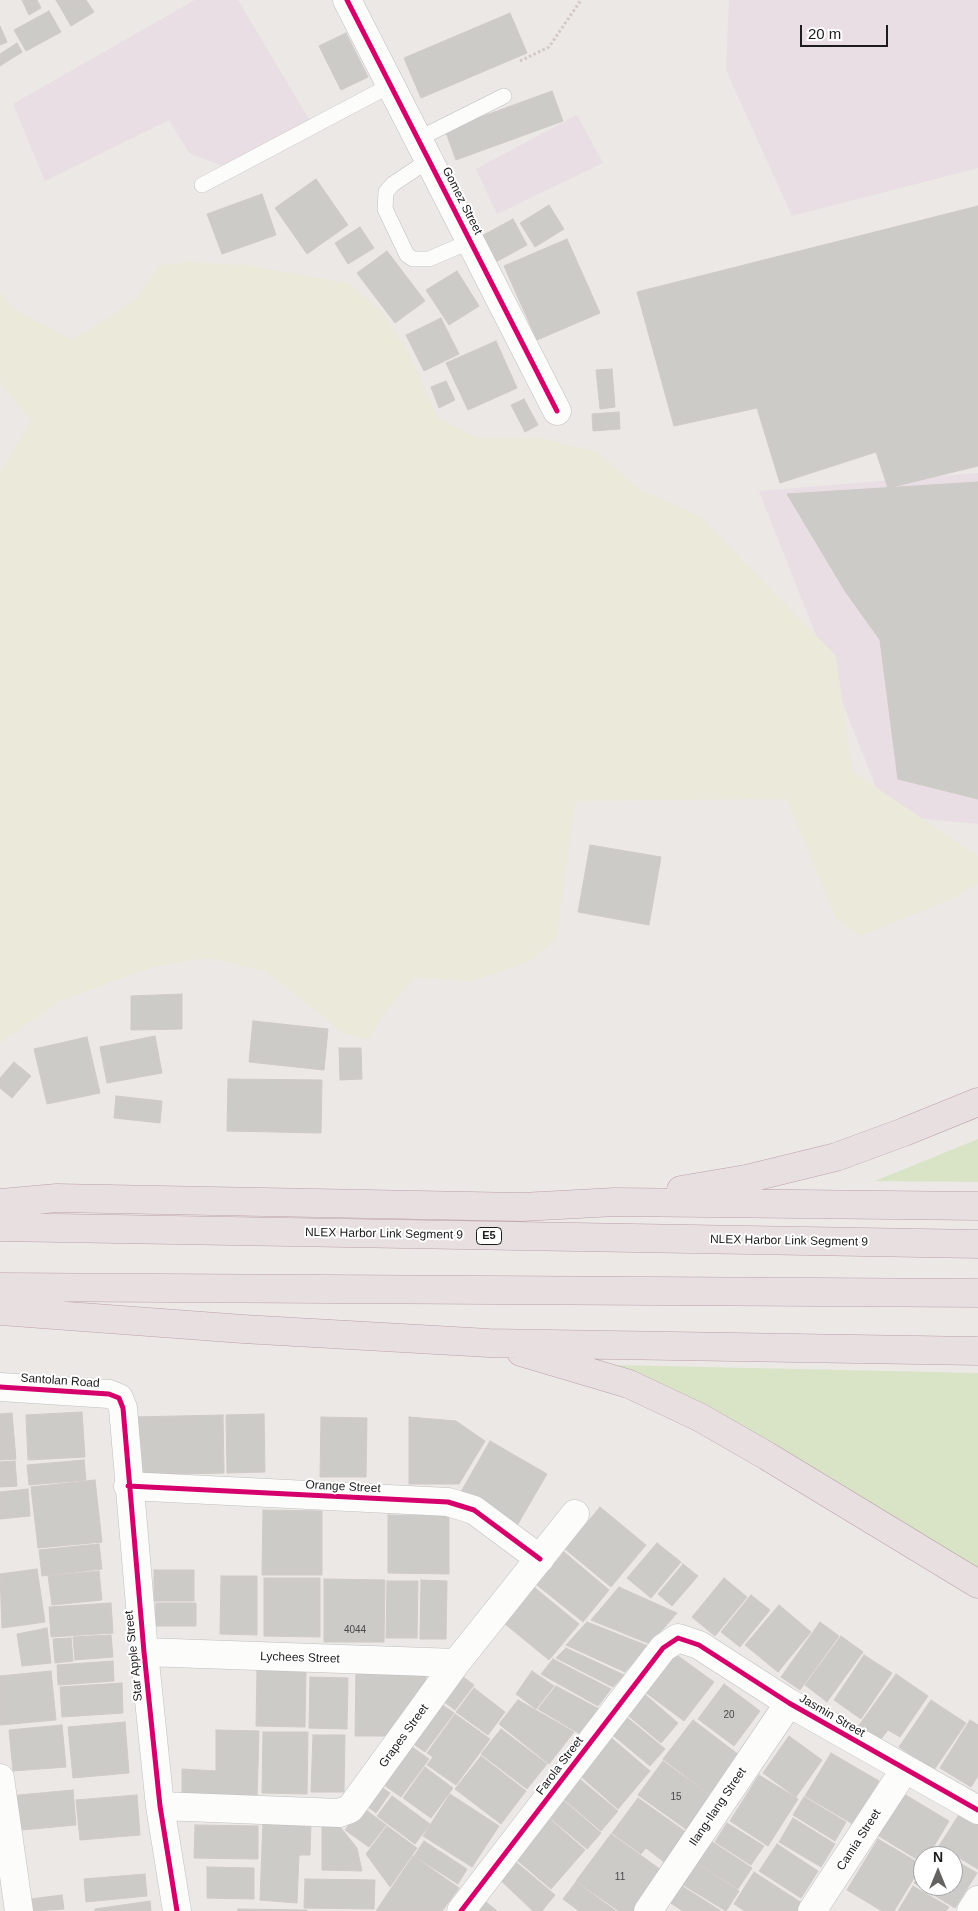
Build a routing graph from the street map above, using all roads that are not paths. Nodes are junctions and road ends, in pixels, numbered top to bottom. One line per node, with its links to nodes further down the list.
1 (347, 0): 2 (street, Gomez Street)
2 (390, 85): 4 (street, Gomez Street); 5 (lane)
3 (504, 96): 4 (lane)
4 (424, 149): 6 (street, Gomez Street); 6 (lane)
5 (202, 185)
6 (471, 240): 7 (street, Gomez Street)
7 (557, 411)
8 (978, 1102): 9 (highway)
9 (615, 1202): 10 (highway); 11 (highway)
10 (0, 1203)
11 (978, 1206)
12 (0, 1227): 13 (highway, NLEX Harbor Link Segment 9 / E5)
13 (978, 1244)
14 (0, 1287): 15 (highway)
15 (978, 1293)
16 (0, 1310): 17 (highway)
17 (489, 1343): 18 (highway); 24 (highway)
18 (978, 1351)
19 (0, 1387): 20 (street, Santolan Road)
20 (119, 1398): 21 (street, Star Apple Street)
21 (128, 1486): 23 (street, Orange Street); 26 (street, Star Apple Street)
22 (575, 1514): 23 (street, Grapes Street)
23 (540, 1559): 27 (street, Grapes Street)
24 (978, 1584)
25 (678, 1638): 28 (street, Jasmin Street); 36 (street, Farola Street)
26 (144, 1652): 27 (street, Lychees Street); 31 (street, Star Apple Street)
27 (456, 1663): 31 (street, Grapes Street)
28 (789, 1702): 29 (street, Jasmin Street); 37 (street, Ilang-Ilang Street)
29 (905, 1769): 32 (street, Jasmin Street); 38 (street, Camia Street)
30 (1, 1792): 34 (street)
31 (160, 1806): 35 (street, Star Apple Street)
32 (978, 1810)
33 (978, 1900): 39 (street)
34 (19, 1911)
35 (178, 1911)
36 (462, 1911)
37 (648, 1911)
38 (812, 1911)
39 (971, 1911)

